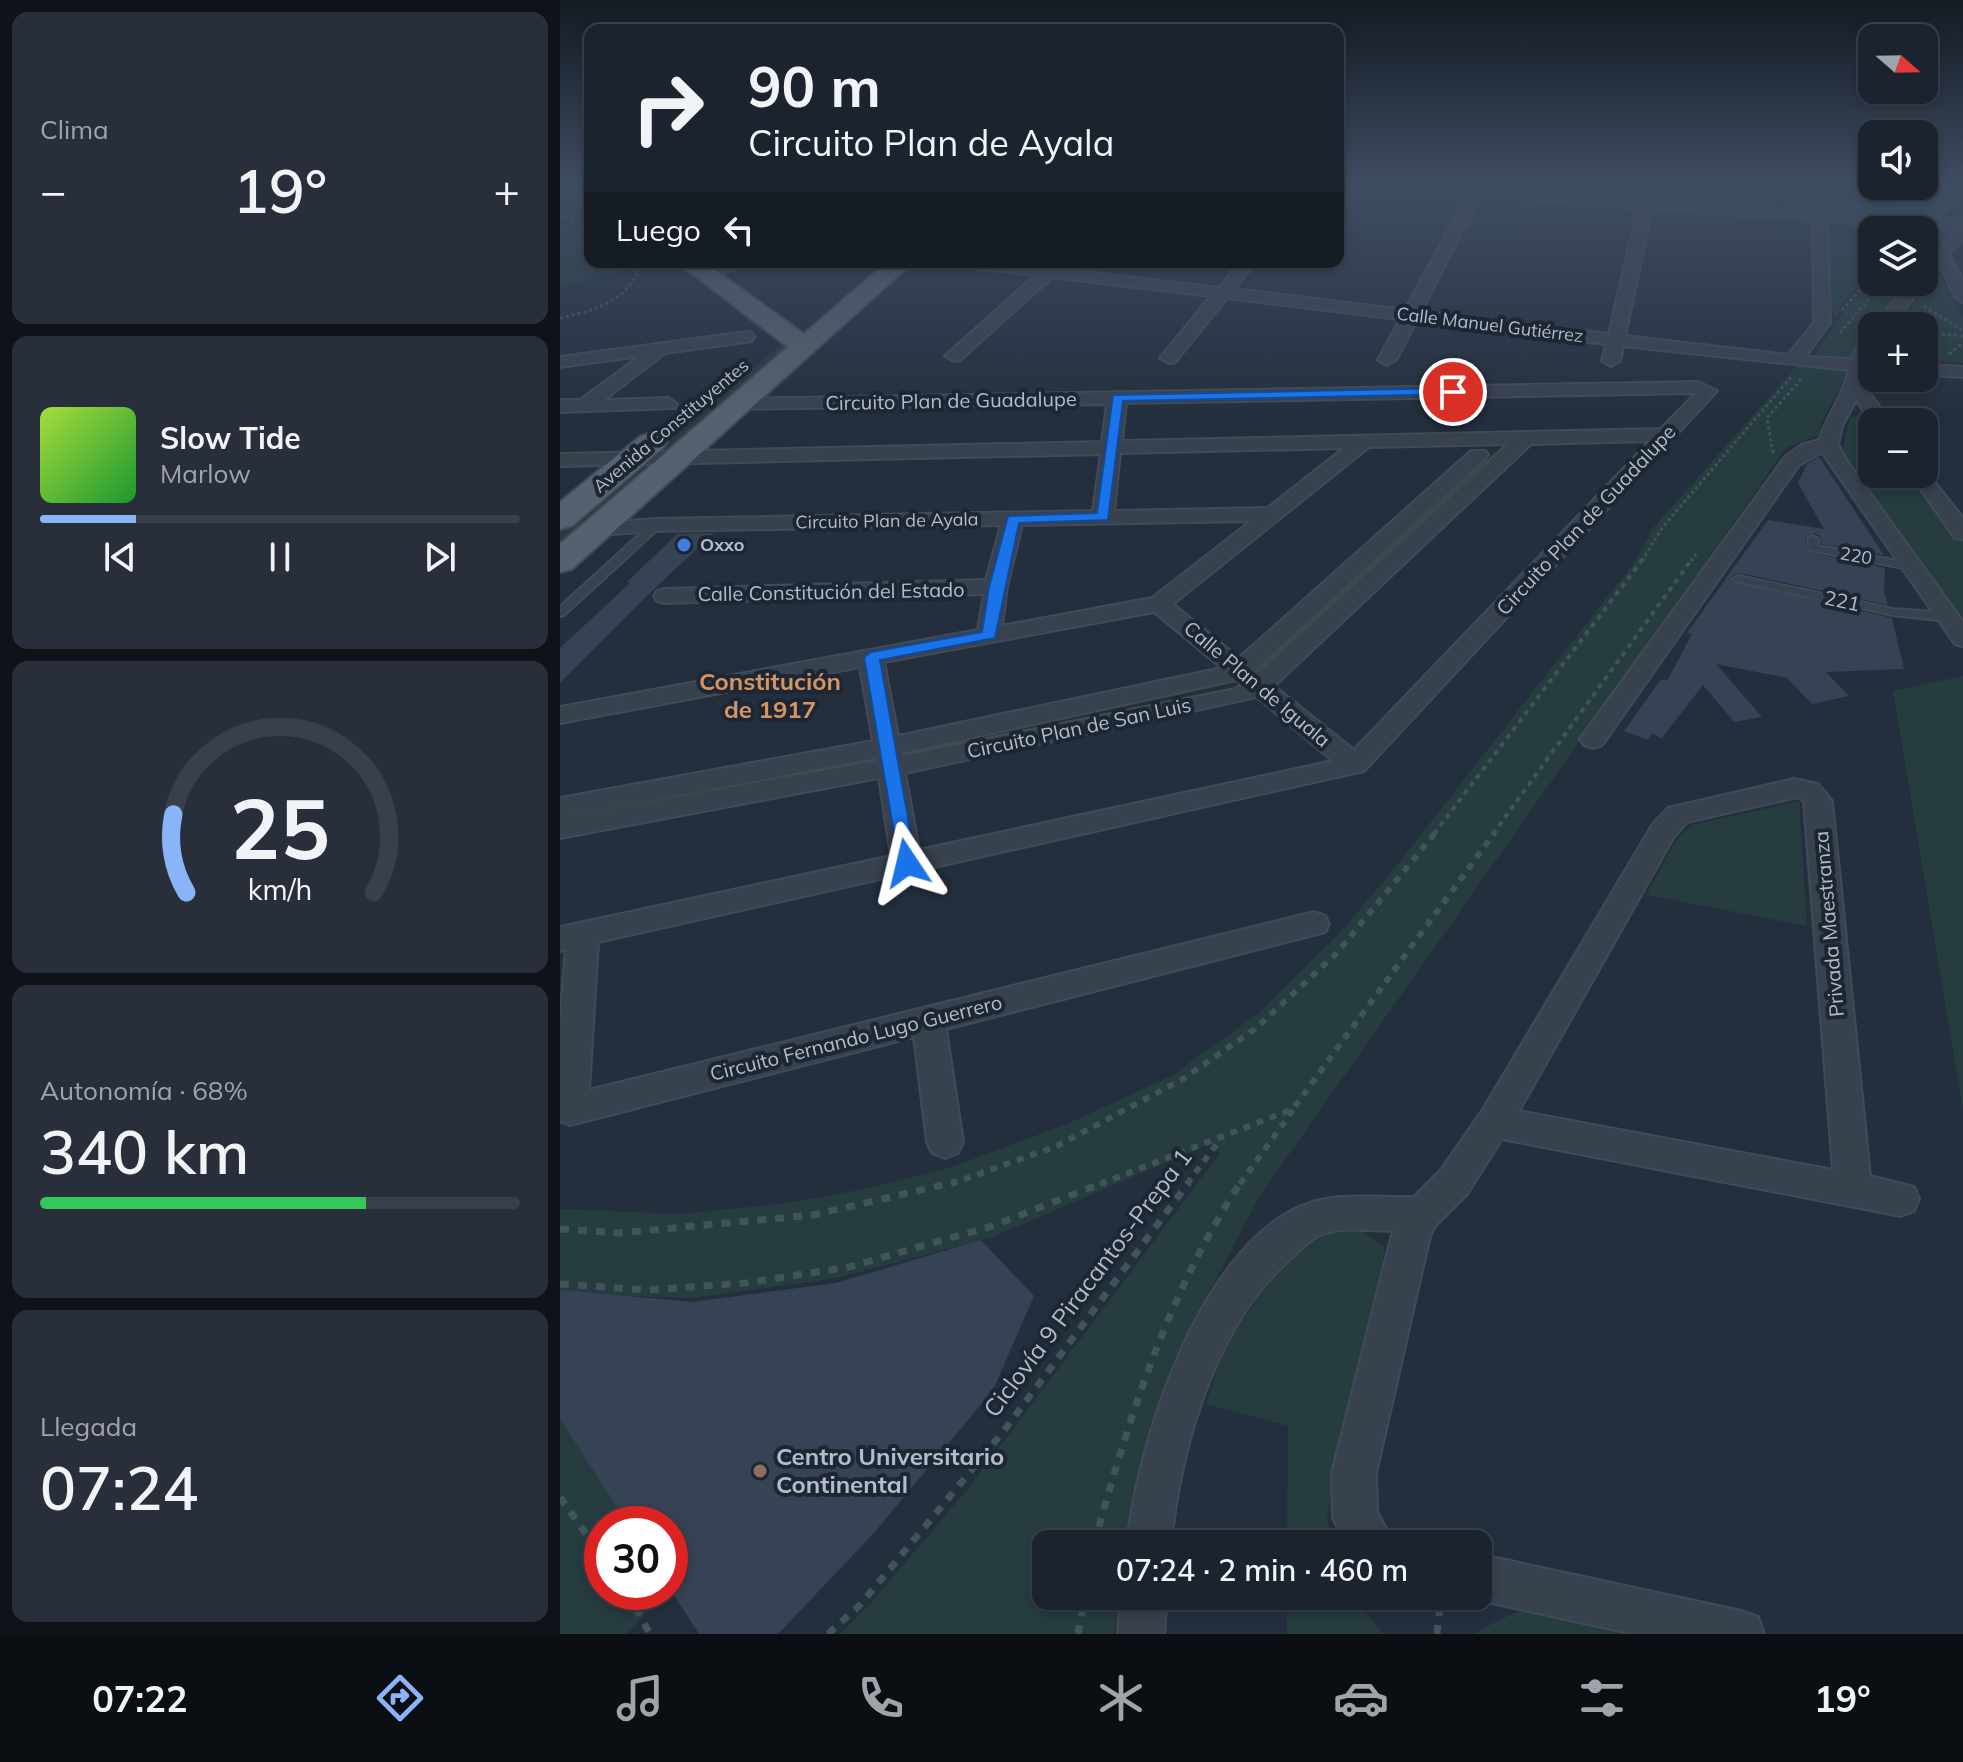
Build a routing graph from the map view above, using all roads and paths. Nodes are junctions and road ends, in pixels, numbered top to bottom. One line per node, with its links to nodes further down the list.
1 (1439, 261): 16 (street)
2 (1633, 261): 22 (street)
3 (1824, 261): 28 (street)
4 (1945, 261): 13 (street)
5 (632, 268): 17 (path)
6 (697, 268): 21 (main road)
7 (893, 268): 21 (main road, Avenida Constituyentes)
8 (1053, 268): 24 (street)
9 (1060, 268): 11 (street, Calle Manuel Gutiérrez)
10 (1243, 268): 11 (street)
11 (1223, 293): 16 (street, Calle Manuel Gutiérrez); 25 (street)
12 (1907, 296): 15 (street)
13 (1963, 296)
14 (1924, 306): 19 (path)
15 (1893, 312)
16 (1411, 315): 22 (street, Calle Manuel Gutiérrez); 26 (street)
17 (560, 318)
18 (1938, 333): 19 (path)
19 (1963, 333)
20 (746, 337): 23 (street)
21 (794, 340): 34 (main road, Avenida Constituyentes)
22 (1615, 340): 27 (street); 28 (street, Calle Manuel Gutiérrez)
23 (662, 348): 29 (street); 37 (street)
24 (954, 356)
25 (1169, 358)
26 (1387, 360)
27 (1611, 361)
28 (1793, 361): 30 (street, Calle Manuel Gutiérrez)
29 (560, 362)
30 (1858, 371)
31 (1938, 371): 32 (street)
32 (1963, 372)
33 (1858, 379): 40 (street)
34 (726, 397): 35 (street, Circuito Plan de Guadalupe); 45 (main road, Avenida Constituyentes)
35 (1117, 398): 39 (street, Circuito Plan de Guadalupe); 43 (street)
36 (560, 406): 37 (street)
37 (584, 406): 38 (street)
38 (680, 406): 46 (main road, Avenida Constituyentes)
39 (1660, 442): 41 (street); 75 (street, Circuito Plan de Guadalupe)
40 (1828, 444): 60 (street); 73 (street)
41 (1504, 445): 42 (street); 71 (street, Circuito Plan de San Luis)
42 (1355, 448): 43 (street); 49 (street)
43 (1110, 453): 45 (street); 51 (street)
44 (560, 460): 46 (street)
45 (672, 463): 46 (street); 55 (main road, Avenida Constituyentes)
46 (625, 464): 47 (street); 52 (main road, Avenida Constituyentes)
47 (560, 471)
48 (1930, 488): 56 (street)
49 (1272, 514): 50 (street, Circuito Plan de Ayala); 58 (street)
50 (1194, 515): 51 (street, Circuito Plan de Ayala); 58 (street)
51 (1103, 517): 53 (street, Circuito Plan de Ayala)
52 (560, 519)
53 (1013, 519): 54 (street, Circuito Plan de Ayala); 62 (street)
54 (656, 525): 55 (street, Circuito Plan de Ayala); 64 (lane)
55 (597, 529): 59 (main road, Avenida Constituyentes)
56 (1963, 533)
57 (1813, 539): 60 (lane, 220)
58 (1225, 551): 65 (street)
59 (560, 562)
60 (1909, 566): 67 (street)
61 (1739, 579): 67 (lane, 221)
62 (996, 587): 63 (street, Calle Constitución del Estado); 68 (street)
63 (665, 596)
64 (567, 601): 66 (lane)
65 (1159, 604): 68 (street); 71 (street, Calle Plan de Iguala)
66 (560, 613)
67 (1947, 617): 69 (street)
68 (989, 635): 70 (street)
69 (1963, 639)
70 (871, 657): 72 (street); 74 (street)
71 (1250, 678): 74 (street, Circuito Plan de San Luis); 75 (street, Calle Plan de Iguala)
72 (560, 715)
73 (1593, 739)
74 (888, 757): 76 (street, Circuito Plan de San Luis); 77 (street, Circuito Plan de San Luis); 78 (street)
75 (1355, 765): 78 (street)
76 (560, 808)
77 (560, 828)
78 (907, 863): 80 (street)
79 (1314, 924): 81 (street, Circuito Fernando Lugo Guerrero)
80 (572, 936): 82 (street, Circuito Fernando Lugo Guerrero)
81 (928, 1021): 82 (street, Circuito Fernando Lugo Guerrero); 86 (street)
82 (567, 1065)
83 (1293, 1109): 93 (path)
84 (1494, 1122): 87 (street); 87 (street, Privada Maestranza); 89 (street, Privada Maestranza)
85 (1222, 1136): 103 (path, Ciclovía 9 Piracantos-Prepa 1)
86 (945, 1142)
87 (1853, 1189): 88 (street)
88 (1901, 1199)
89 (1422, 1214): 90 (street); 91 (street, Privada Maestranza)
90 (1381, 1216): 91 (street); 94 (street)
91 (1406, 1254): 95 (street, Privada Maestranza)
92 (560, 1497): 96 (path)
93 (1098, 1530)
94 (1150, 1530)
95 (1363, 1530)
96 (584, 1531)
97 (1492, 1580): 107 (street)
98 (637, 1610): 102 (path)
99 (1082, 1610): 104 (path)
100 (1143, 1610): 105 (street)
101 (1440, 1610): 106 (path)
102 (650, 1634)
103 (828, 1634)
104 (1078, 1634)
105 (1141, 1634)
106 (1437, 1634)
107 (1741, 1634)

